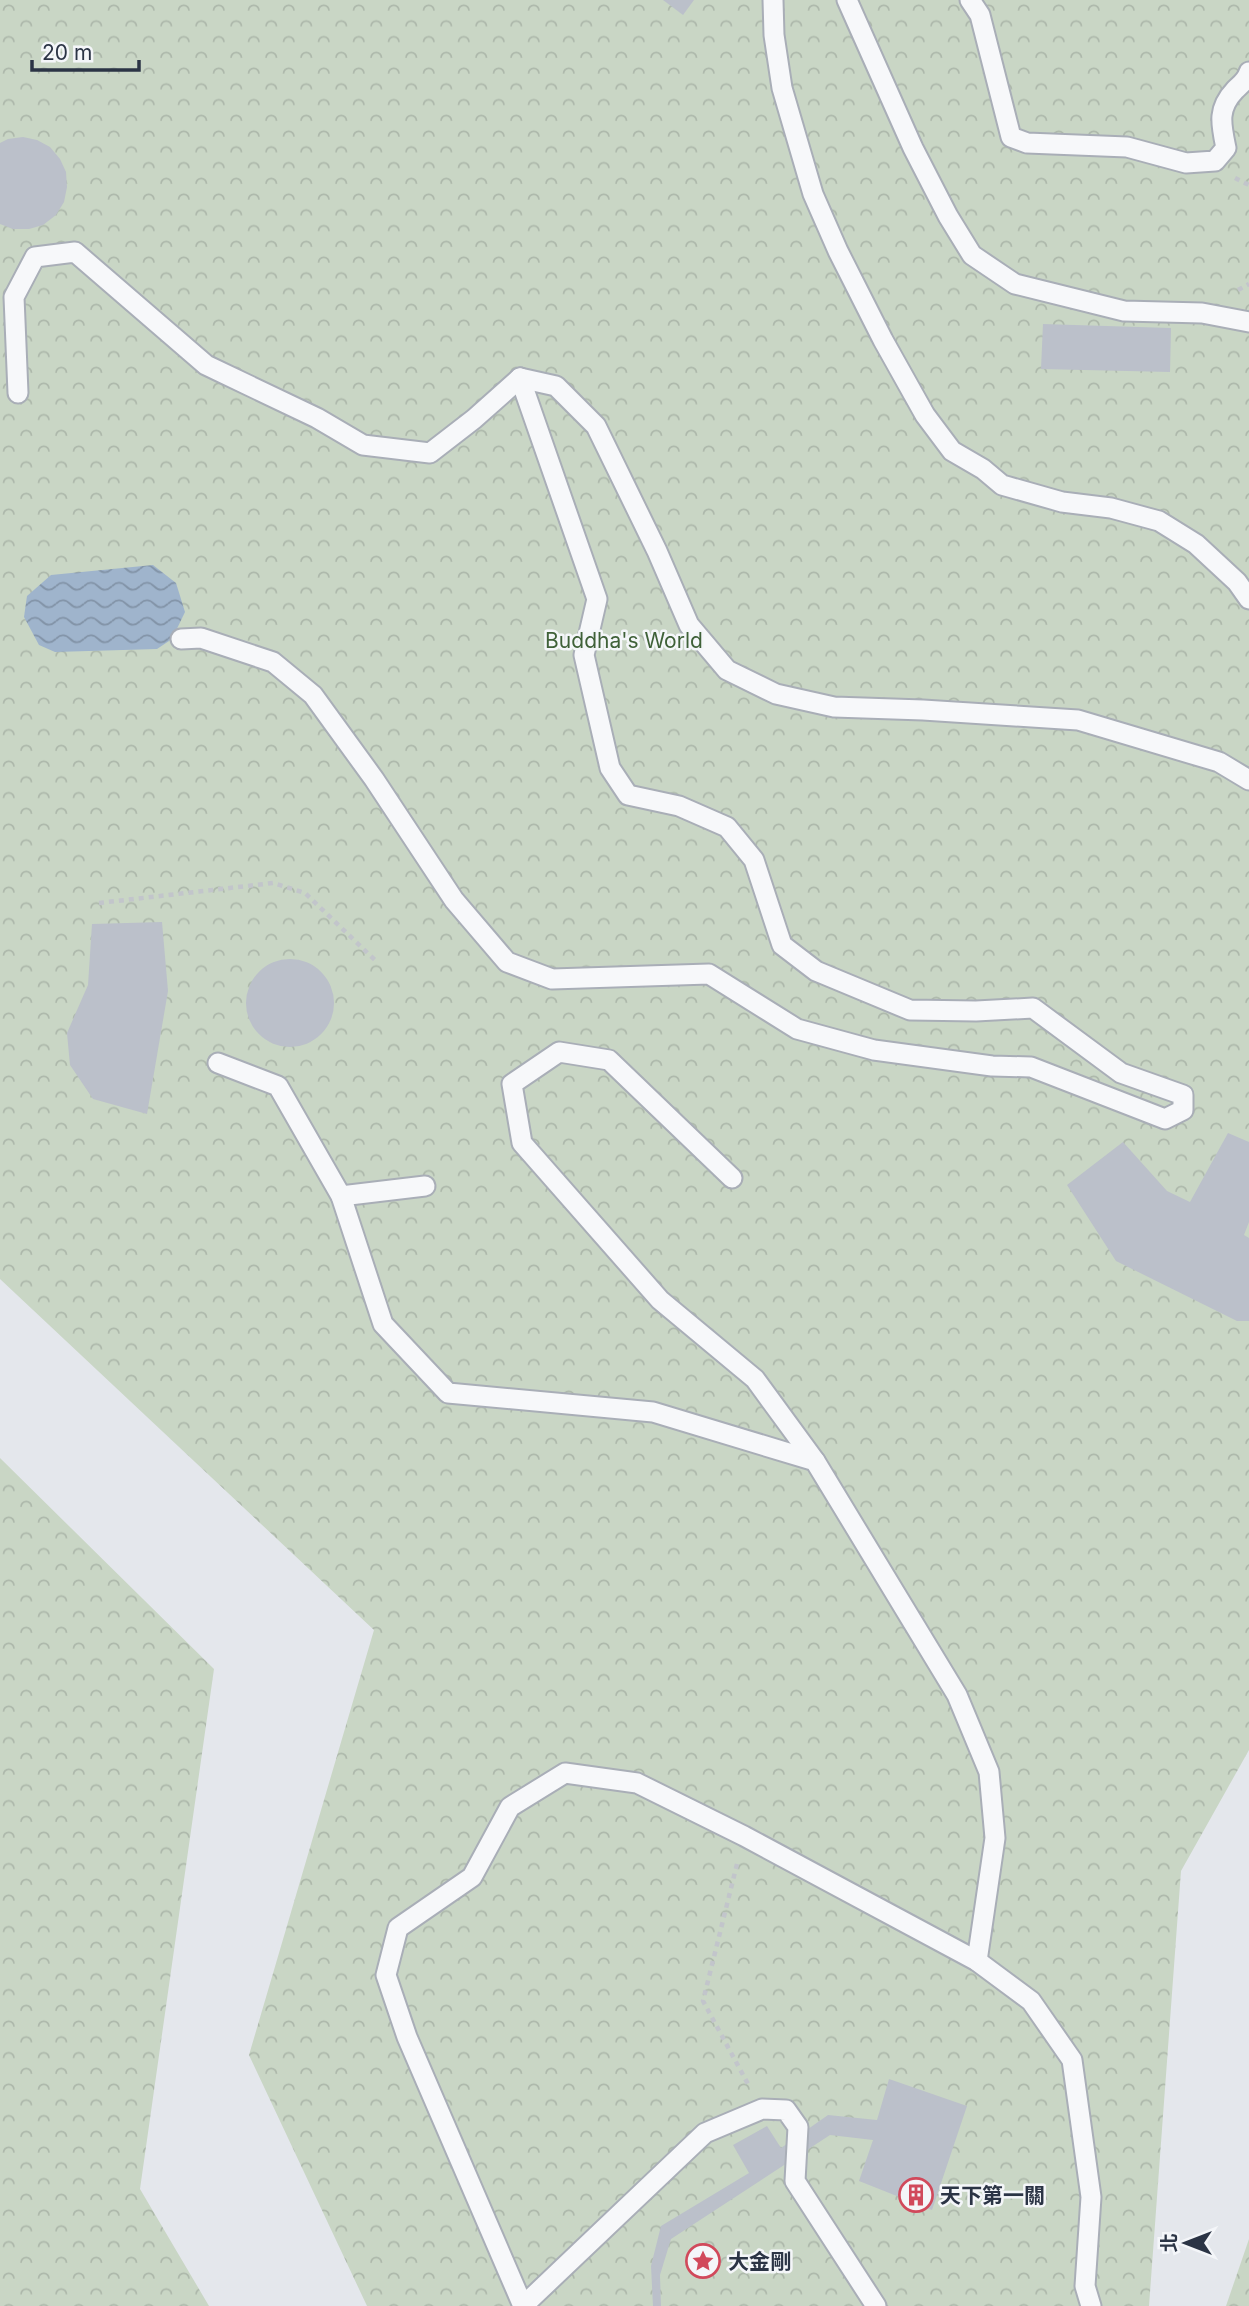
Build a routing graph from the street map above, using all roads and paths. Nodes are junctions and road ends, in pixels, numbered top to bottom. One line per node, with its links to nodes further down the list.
1 (773, 0): 8 (lane)
2 (847, 0): 5 (lane)
3 (970, 0): 4 (lane)
4 (1249, 72)
5 (1249, 322)
6 (520, 378): 7 (lane); 9 (lane); 10 (lane)
7 (18, 393)
8 (1249, 599)
9 (181, 639)
10 (1249, 780)
11 (99, 903): 12 (path)
12 (378, 963)
13 (218, 1063): 16 (lane)
14 (732, 1178): 17 (lane)
15 (425, 1186): 16 (lane)
16 (341, 1196): 17 (lane)
17 (815, 1461): 19 (lane)
18 (744, 1836): 19 (lane); 20 (path); 21 (lane)
19 (977, 1961): 23 (lane)
20 (762, 2109): 21 (lane); 22 (lane)
21 (523, 2306)
22 (876, 2306)
23 (1091, 2306)

